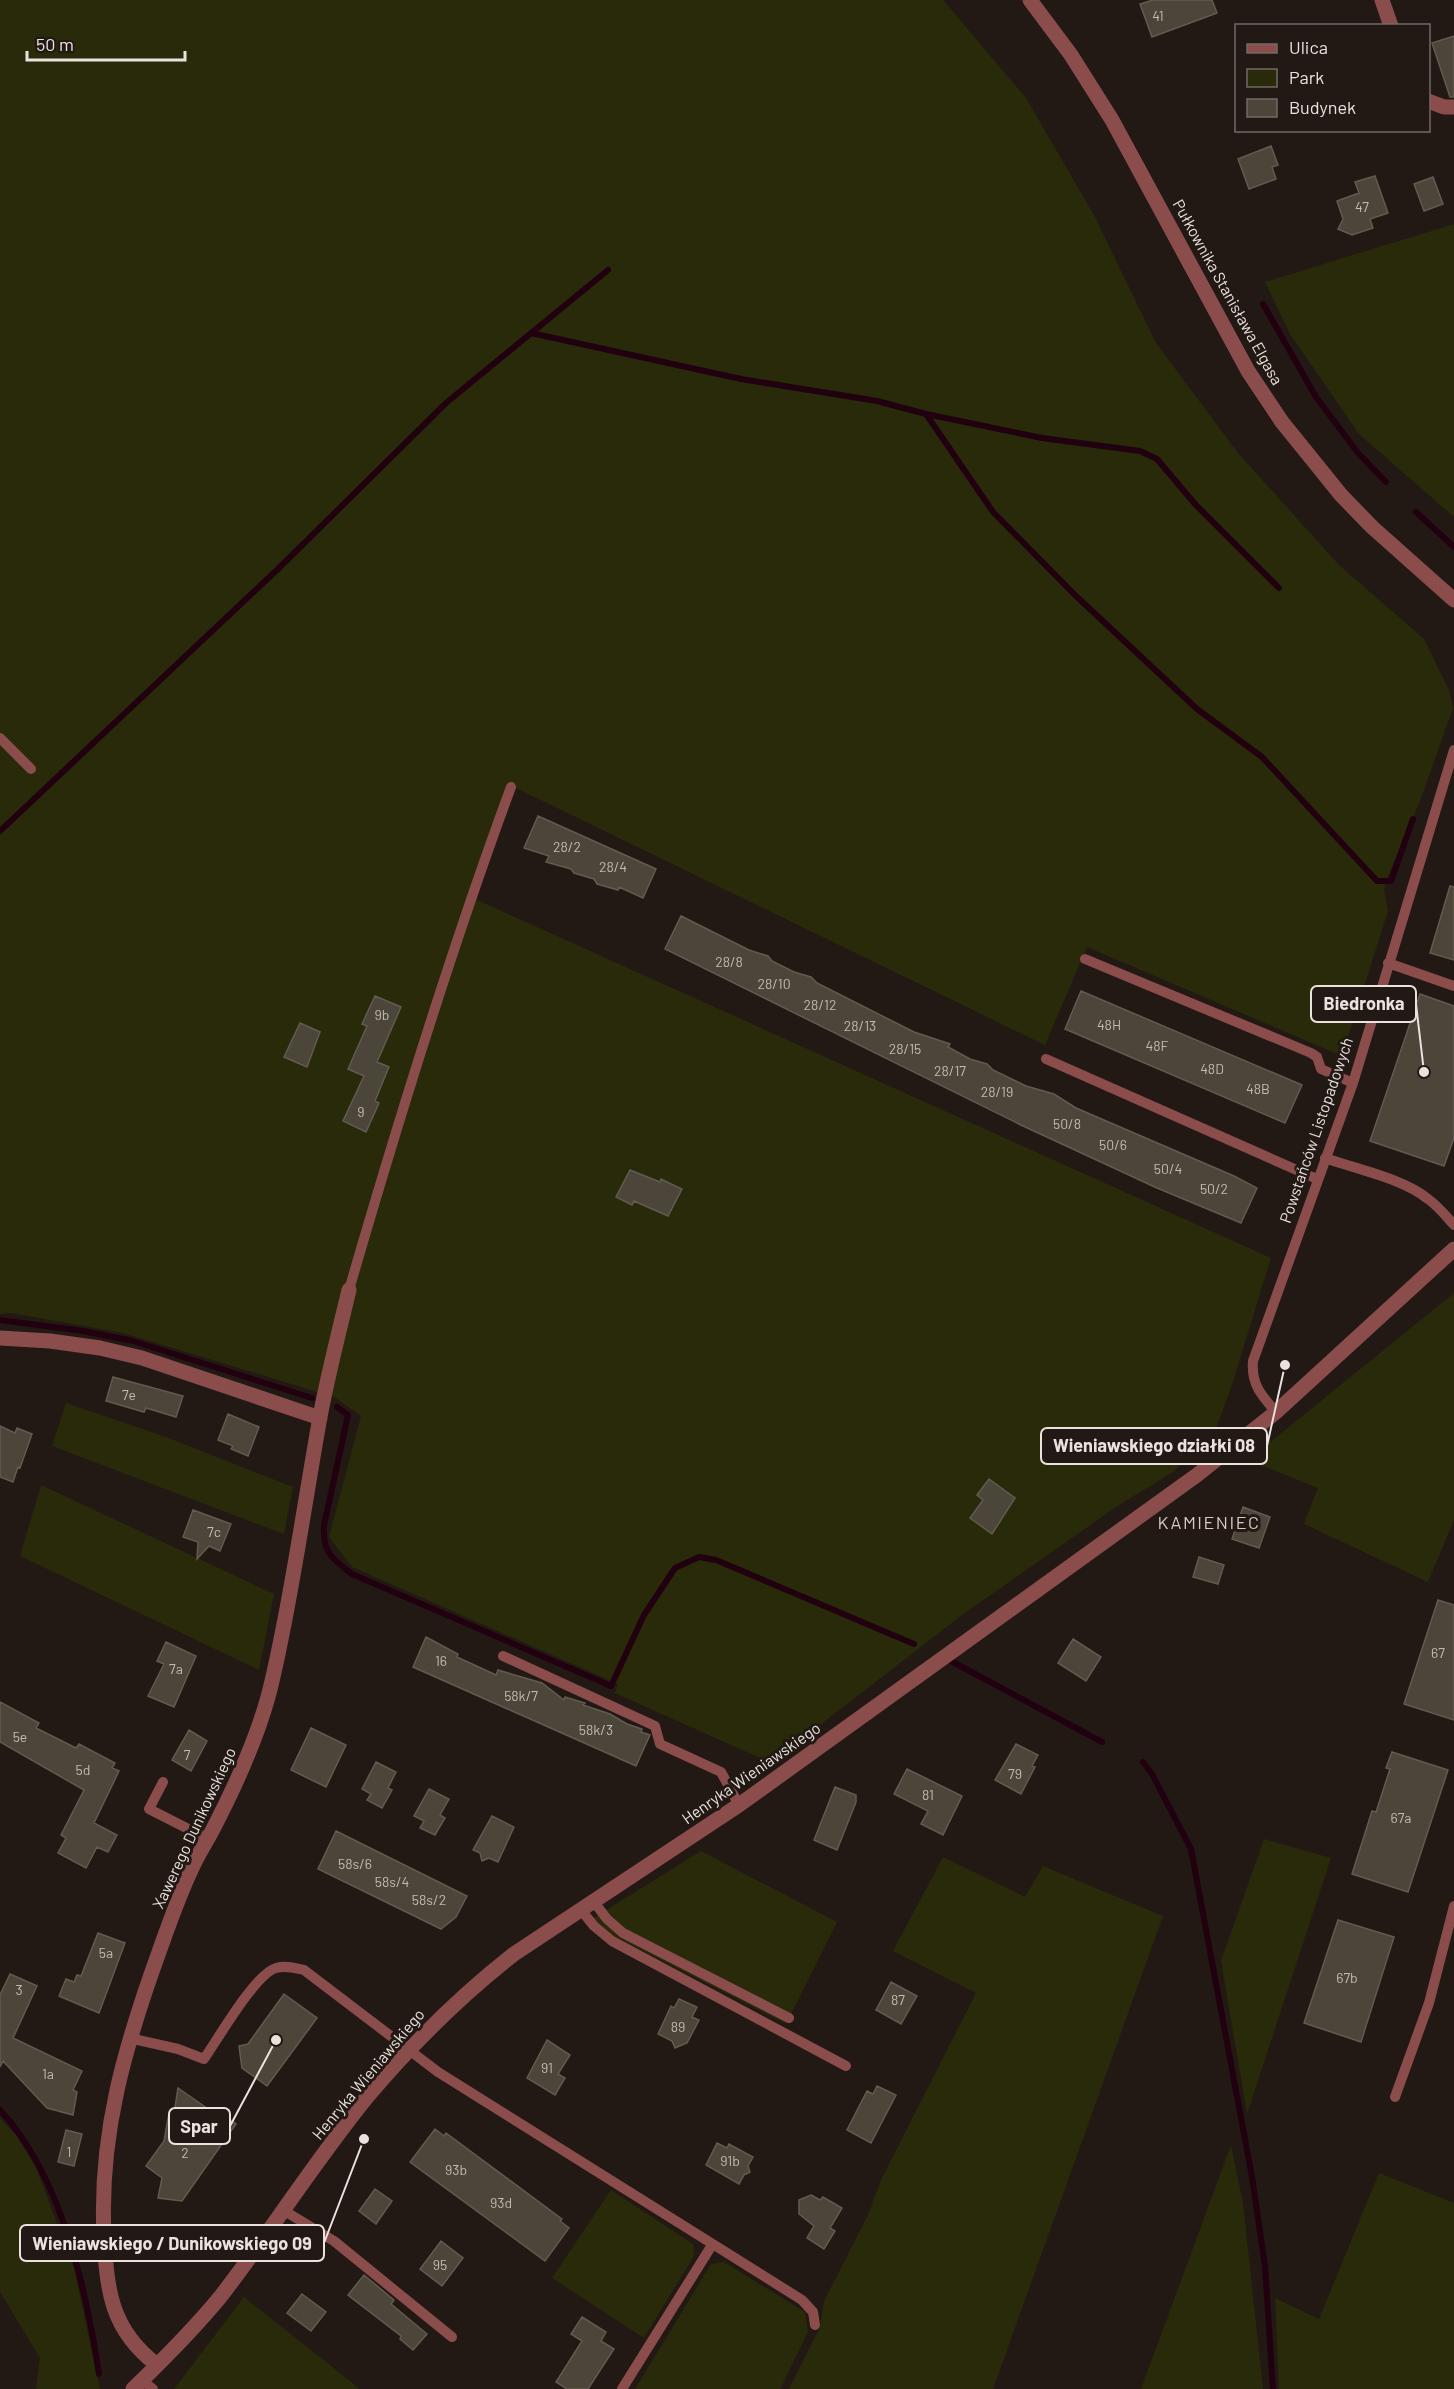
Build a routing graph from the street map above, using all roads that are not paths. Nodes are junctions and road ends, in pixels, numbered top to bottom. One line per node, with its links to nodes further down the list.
1 (1382, 0): 3 (street)
2 (1034, 1): 6 (street, Pułkownika Stanisława Elgasa)
3 (1390, 24)
4 (1430, 102): 5 (street)
5 (1454, 107)
6 (1454, 600)
7 (0, 738): 9 (lane)
8 (1454, 750): 12 (lane, Powstańców Listopadowych)
9 (31, 769)
10 (511, 788): 20 (lane)
11 (1086, 959): 15 (lane)
12 (1388, 963): 13 (lane); 15 (lane, Powstańców Listopadowych)
13 (1454, 986)
14 (1046, 1059): 17 (lane)
15 (1353, 1083): 16 (lane, Powstańców Listopadowych)
16 (1325, 1158): 17 (lane, Powstańców Listopadowych); 18 (lane)
17 (1317, 1179): 22 (lane, Powstańców Listopadowych)
18 (1454, 1225)
19 (1454, 1249): 22 (street, Henryka Wieniawskiego)
20 (349, 1290): 23 (street, Xawerego Dunikowskiego)
21 (0, 1338): 23 (street)
22 (1276, 1412): 26 (street, Henryka Wieniawskiego)
23 (320, 1418): 27 (street, Xawerego Dunikowskiego)
24 (503, 1656): 26 (lane)
25 (164, 1782): 27 (lane)
26 (739, 1805): 28 (street, Henryka Wieniawskiego)
27 (208, 1839): 31 (street, Xawerego Dunikowskiego)
28 (588, 1906): 30 (lane); 32 (street, Henryka Wieniawskiego); 33 (lane)
29 (1454, 1906): 34 (lane)
30 (789, 2018)
31 (129, 2038): 32 (lane); 39 (street, Xawerego Dunikowskiego)
32 (409, 2049): 35 (street, Henryka Wieniawskiego); 36 (lane)
33 (846, 2066)
34 (1395, 2097)
35 (283, 2210): 38 (lane); 39 (street, Henryka Wieniawskiego)
36 (712, 2245): 37 (lane); 41 (lane)
37 (815, 2325)
38 (452, 2337)
39 (157, 2365): 40 (street, Henryka Wieniawskiego)
40 (143, 2386)
41 (622, 2389)

